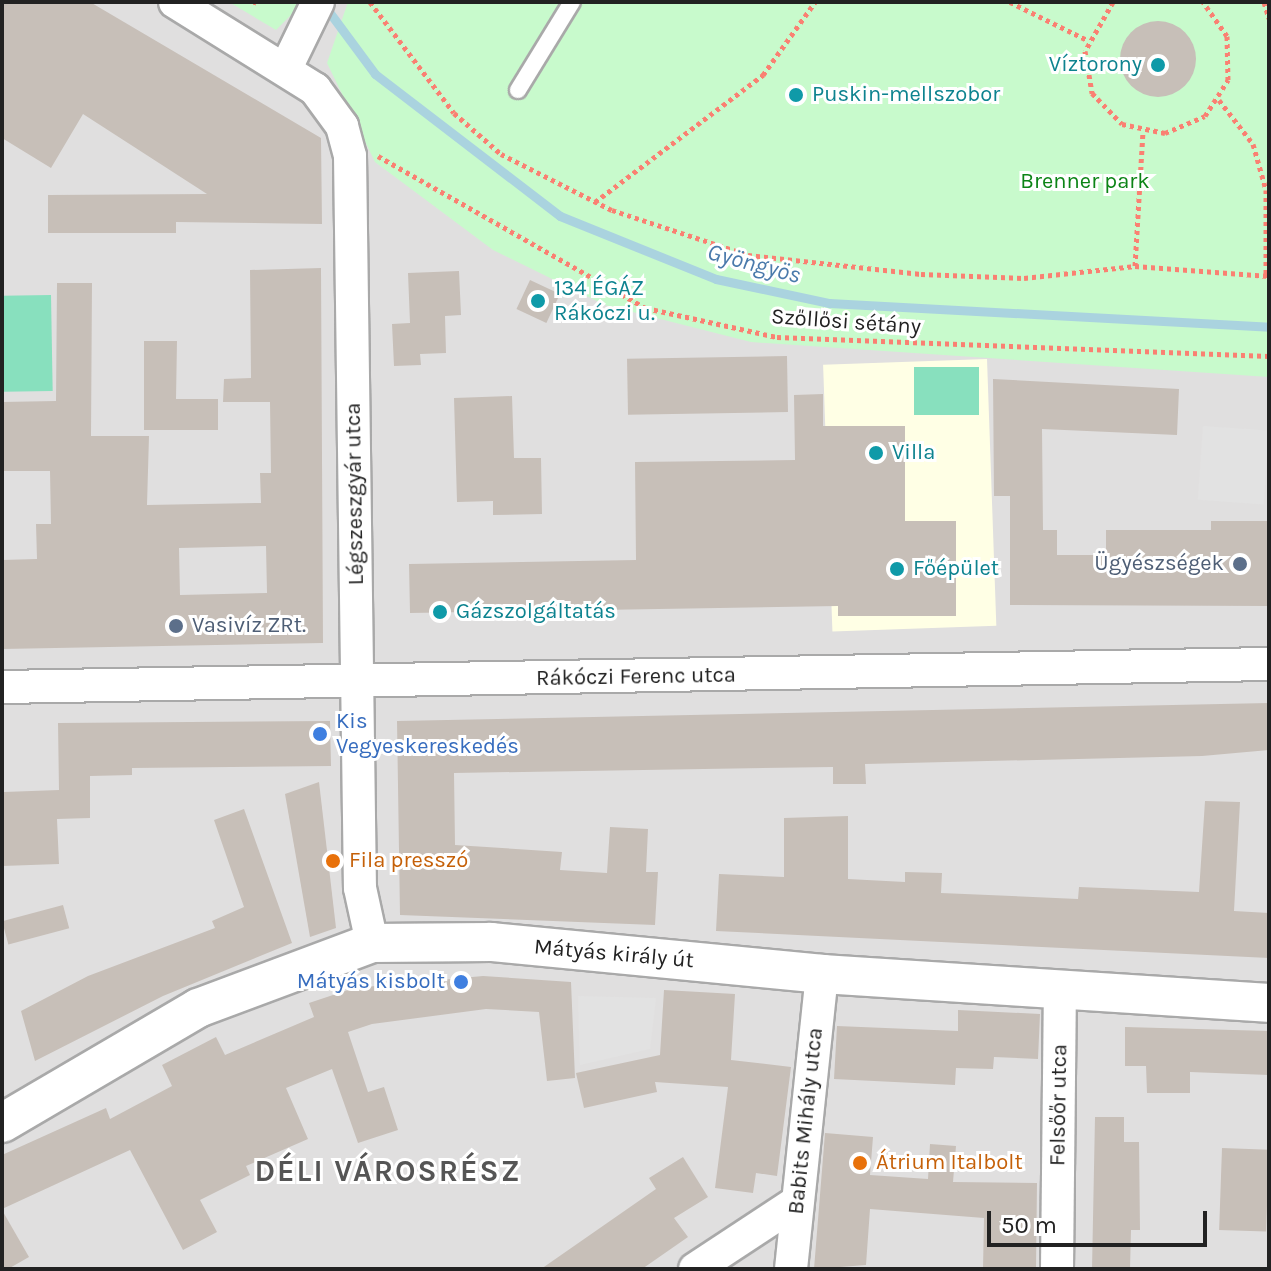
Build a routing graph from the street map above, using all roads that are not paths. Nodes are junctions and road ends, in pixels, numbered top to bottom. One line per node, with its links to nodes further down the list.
1 (175, 2): 4 (street, Légszeszgyár utca)
2 (318, 2): 4 (street)
3 (572, 2): 5 (lane)
4 (286, 68): 7 (street, Légszeszgyár utca)
5 (518, 90)
6 (1269, 664): 7 (street, Rákóczi Ferenc utca)
7 (357, 683): 8 (street, Rákóczi Ferenc utca); 9 (street, Légszeszgyár utca)
8 (2, 687)
9 (372, 943): 10 (street, Mátyás király út); 13 (street, Mátyás király út)
10 (822, 974): 11 (street, Mátyás király út); 14 (street, Babits Mihály utca)
11 (1060, 989): 12 (street, Mátyás király út); 17 (street, Felsőőr utca)
12 (1269, 1003)
13 (2, 1123)
14 (797, 1202): 15 (street); 16 (street, Babits Mihály utca)
15 (695, 1269)
16 (791, 1269)
17 (1057, 1269)

